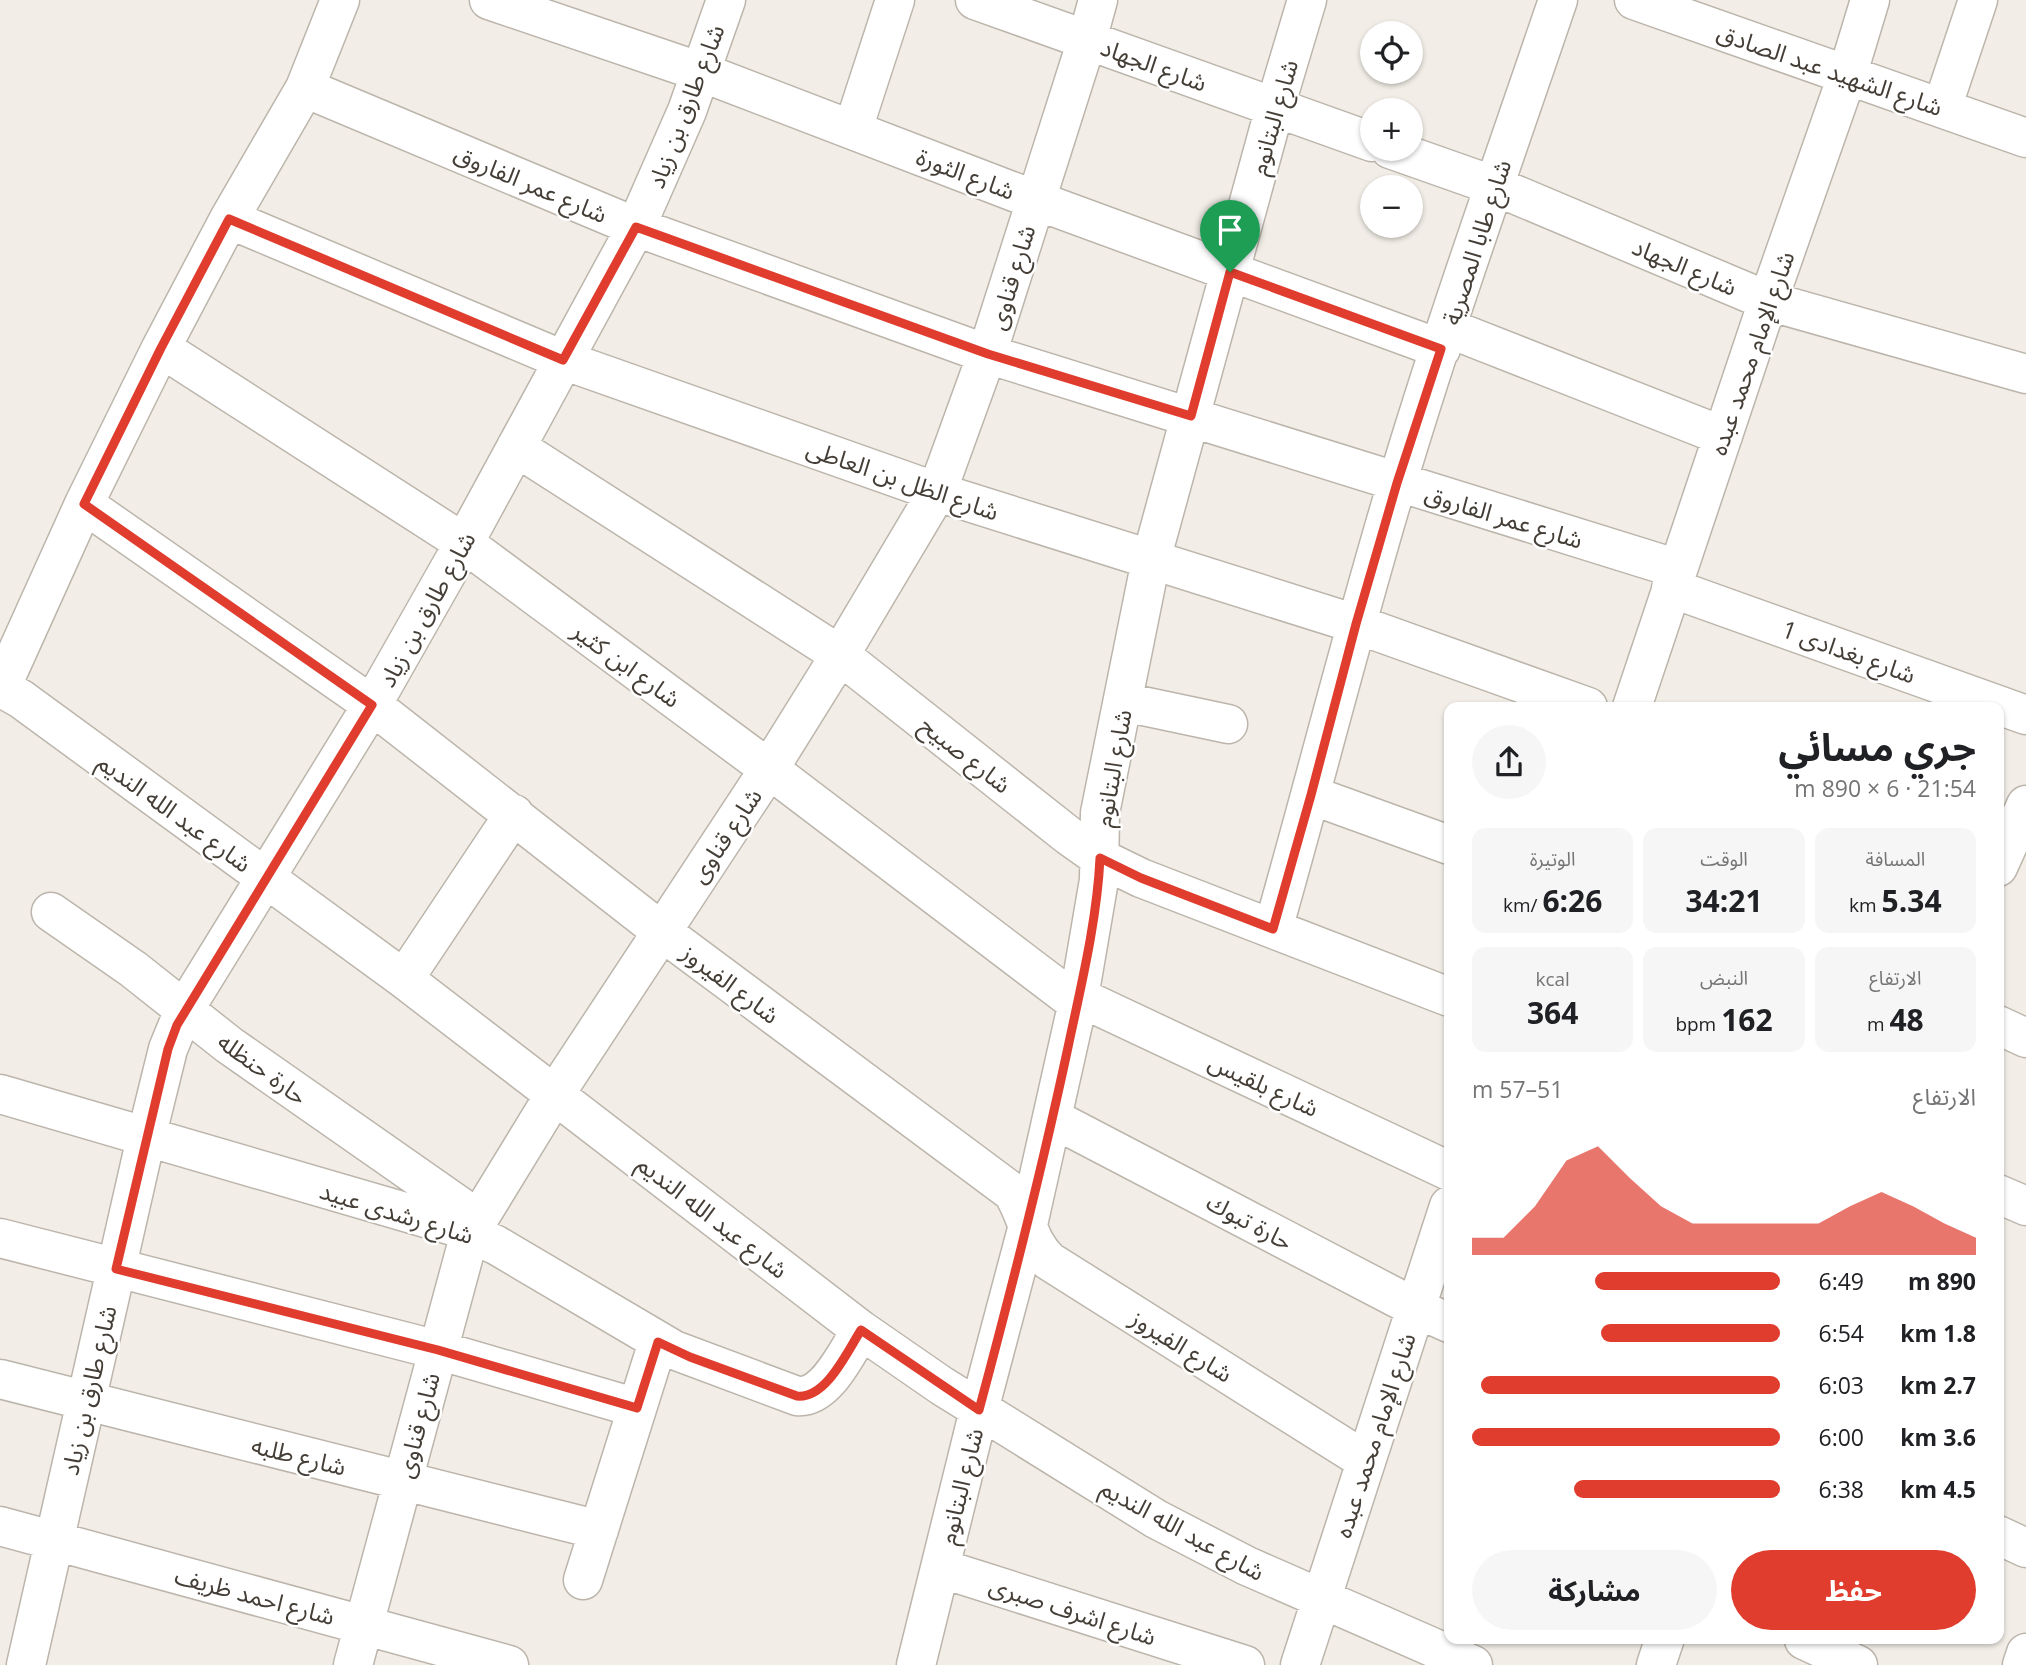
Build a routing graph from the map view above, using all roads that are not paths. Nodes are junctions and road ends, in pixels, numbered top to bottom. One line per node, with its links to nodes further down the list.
1 (340, 0): 15 (street)
2 (489, 0): 13 (street, شارع الثورة)
3 (726, 0): 13 (street, شارع طارق بن زياد)
4 (895, 0): 18 (street)
5 (975, 0): 12 (street, شارع الجهاد)
6 (1098, 0): 12 (street, شارع قناوى)
7 (1307, 0): 16 (street, شارع البتانوم)
8 (1558, 0): 22 (street, شارع طابا المصرية)
9 (1870, 0): 14 (street, شارع الإمام محمد عبده)
10 (1978, 0): 17 (street)
11 (1658, 4): 14 (street, شارع الشهيد عبد الصادق)
12 (1087, 40): 16 (street, شارع الجهاد); 23 (street, شارع قناوى)
13 (701, 72): 18 (street, شارع الثورة); 25 (street, شارع طارق بن زياد)
14 (1847, 76): 17 (street, شارع الشهيد عبد الصادق); 27 (street, شارع الإمام محمد عبده)
15 (305, 88): 24 (street); 25 (street, شارع عمر الفاروق)
16 (1275, 107): 19 (street, شارع الجهاد); 26 (street, شارع البتانوم)
17 (1942, 108): 20 (street, شارع الشهيد عبد الصادق)
18 (853, 129): 23 (street, شارع الثورة)
19 (1360, 138)
20 (2026, 138)
21 (1423, 161): 22 (street, شارع الجهاد)
22 (1495, 186): 27 (street, شارع الجهاد); 28 (street, شارع طابا المصرية)
23 (1035, 200): 26 (street, شارع الثورة); 30 (street, شارع قناوى)
24 (229, 219): 29 (street); 31 (street, شارع الظل بن العاطى)
25 (636, 227): 30 (street, شارع عمر الفاروق); 31 (street, شارع طارق بن زياد)
26 (1230, 272): 28 (street, شارع الثورة); 33 (street, شارع البتانوم)
27 (1768, 301): 32 (street, شارع الجهاد); 34 (street, شارع الإمام محمد عبده)
28 (1444, 339): 34 (street, شارع الثورة); 36 (street, شارع طابا المصرية)
29 (161, 348): 38 (street); 39 (street, شارع ابن كثير)
30 (988, 354): 33 (street, شارع عمر الفاروق); 37 (street, شارع قناوى)
31 (563, 360): 35 (street, شارع طارق بن زياد); 37 (street, شارع الظل بن العاطى)
32 (2026, 374)
33 (1191, 416): 36 (street, شارع عمر الفاروق); 40 (street, شارع البتانوم)
34 (1723, 436): 41 (street, شارع الإمام محمد عبده)
35 (516, 447): 39 (street, شارع طارق بن زياد); 43 (street, شارع صبيح)
36 (1397, 483): 41 (street, شارع عمر الفاروق); 42 (street, شارع طابا المصرية)
37 (937, 492): 40 (street, شارع الظل بن العاطى); 43 (street, شارع قناوى)
38 (84, 504): 44 (street); 49 (street, شارع الفيروز)
39 (464, 543): 49 (street, شارع طارق بن زياد); 53 (street, شارع ابن كثير)
40 (1152, 560): 42 (street, شارع الظل بن العاطى); 45 (street, شارع البتانوم)
41 (1675, 579): 47 (street, شارع الإمام محمد عبده); 48 (street, شارع بغدادى 1)
42 (1356, 624): 46 (street, شارع الظل بن العاطى); 54 (street, شارع طابا المصرية)
43 (840, 655): 53 (street, شارع قناوى); 58 (street, شارع صبيح)
44 (0, 688): 60 (street, شارع عبد الله النديم)
45 (1124, 702): 52 (street); 58 (street, شارع البتانوم)
46 (1574, 702)
47 (1634, 702)
48 (1992, 702)
49 (372, 705): 56 (street, شارع الفيروز); 60 (street, شارع طارق بن زياد)
50 (2004, 706): 51 (street, شارع بغدادى 1)
51 (2026, 715)
52 (1228, 724)
53 (769, 768): 63 (street, شارع قناوى); 66 (street, شارع ابن كثير)
54 (1311, 795): 57 (street); 62 (street, شارع طابا المصرية)
55 (2026, 806): 59 (street)
56 (514, 814): 63 (street, شارع الفيروز); 64 (street)
57 (1444, 843)
58 (1100, 858): 62 (street, شارع صبيح); 66 (street, شارع البتانوم)
59 (2006, 867)
60 (267, 879): 64 (street, شارع عبد الله النديم); 67 (street, شارع طارق بن زياد)
61 (51, 912): 67 (street, حارة حنظله)
62 (1273, 929): 65 (street, شارع صبيح)
63 (661, 930): 71 (street, شارع قناوى); 78 (street, شارع الفيروز)
64 (404, 979): 71 (street, شارع عبد الله النديم)
65 (1444, 995)
66 (1078, 1000): 72 (street, شارع البتانوم); 74 (street, شارع بلقيس)
67 (184, 1010): 73 (street, شارع طارق بن زياد); 77 (street, حارة حنظله)
68 (2004, 1028): 69 (street)
69 (2026, 1038)
70 (0, 1094): 73 (street, شارع رشدى عبيد)
71 (555, 1094): 77 (street, شارع قناوى); 83 (street, شارع عبد الله النديم)
72 (1052, 1118): 78 (street, شارع البتانوم); 82 (street, حارة تبوك)
73 (146, 1138): 77 (street, شارع رشدى عبيد); 81 (street, شارع طارق بن زياد)
74 (1444, 1169)
75 (2004, 1197): 76 (street)
76 (2026, 1206)
77 (474, 1226): 84 (street, شارع رشدى عبيد); 85 (street, شارع قناوى)
78 (1027, 1229): 89 (street, شارع البتانوم); 90 (street, شارع الفيروز)
79 (0, 1238): 81 (street)
80 (1444, 1238): 82 (street, شارع الإمام محمد عبده)
81 (116, 1269): 85 (street); 87 (street, شارع طارق بن زياد)
82 (1432, 1315): 90 (street, شارع الإمام محمد عبده)
83 (861, 1330): 84 (street, شارع رشدى عبيد); 89 (street, شارع عبد الله النديم)
84 (658, 1342): 88 (street)
85 (438, 1350): 88 (street); 91 (street, شارع قناوى)
86 (0, 1379): 87 (street, شارع طلبه)
87 (85, 1401): 91 (street, شارع طلبه); 95 (street, شارع طارق بن زياد)
88 (637, 1408): 93 (street)
89 (979, 1410): 97 (street, شارع البتانوم); 99 (street, شارع عبد الله النديم)
90 (1366, 1461): 99 (street, شارع الإمام محمد عبده)
91 (402, 1481): 93 (street, شارع طلبه); 100 (street, شارع قناوى)
92 (0, 1526): 95 (street, شارع احمد ظريف)
93 (598, 1530): 98 (street)
94 (2004, 1538): 96 (street)
95 (54, 1540): 100 (street, شارع احمد ظريف); 104 (street, شارع طارق بن زياد)
96 (2026, 1548)
97 (940, 1568): 107 (street, شارع البتانوم); 108 (street, شارع اشرف صبرى)
98 (583, 1580)
99 (1320, 1599): 109 (street, شارع الإمام محمد عبده); 110 (street, شارع عبد الله النديم)
100 (364, 1624): 105 (street, شارع قناوى); 106 (street, شارع احمد ظريف)
101 (1663, 1644): 111 (street)
102 (1801, 1648): 112 (street)
103 (2026, 1653): 113 (street)
104 (26, 1665)
105 (353, 1665)
106 (509, 1665)
107 (916, 1665)
108 (1245, 1665)
109 (1300, 1665)
110 (1473, 1665)
111 (1656, 1665)
112 (1858, 1665)
113 (2022, 1665)

